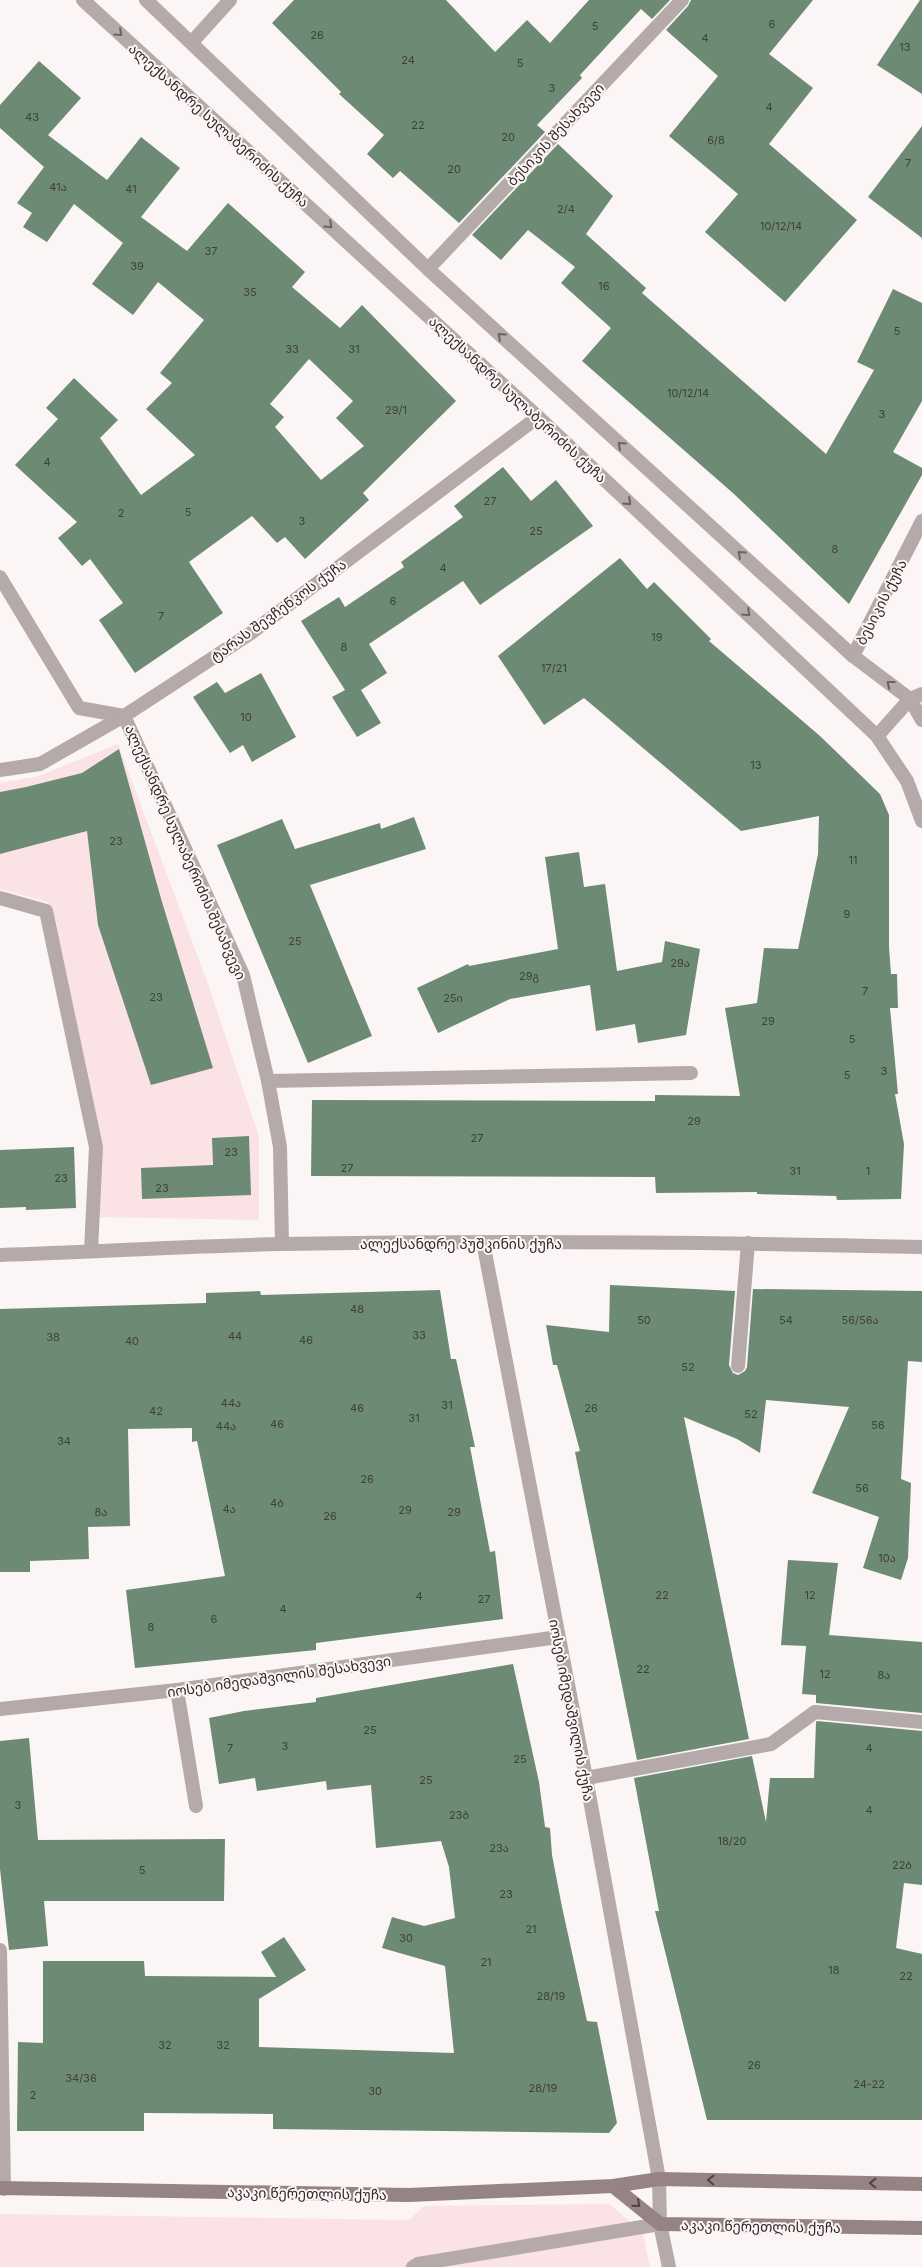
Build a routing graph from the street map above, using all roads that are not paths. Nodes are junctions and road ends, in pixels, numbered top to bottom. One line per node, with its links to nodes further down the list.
1 (83, 0): 7 (street, ალექსანდრე სულაბერიძის ქუჩა, one-way to 7)
2 (146, 0): 5 (street)
3 (230, 0): 5 (street)
4 (682, 0): 6 (street, ბესიკის შესახვევი)
5 (192, 42): 6 (street)
6 (428, 269): 10 (street, one-way to 6)
7 (538, 417): 12 (street, ტარას შევჩენკოს ქუჩა); 14 (street, ალექსანდრე სულაბერიძის ქუჩა, one-way to 14)
8 (922, 521): 10 (street, ბესიკის ქუჩა)
9 (0, 577): 12 (street, ალექსანდრე სულაბერიძის შესახვევი)
10 (853, 656): 11 (street, one-way to 10)
11 (916, 696): 13 (street); 14 (street)
12 (124, 716): 15 (street, ტარას შევჩენკოს ქუჩა); 19 (street, ალექსანდრე სულაბერიძის შესახვევი)
13 (922, 720)
14 (877, 736): 16 (street, ალექსანდრე სულაბერიძის ქუჩა)
15 (0, 770)
16 (922, 821)
17 (0, 898): 24 (street)
18 (691, 1073): 19 (street)
19 (268, 1081): 22 (street, ალექსანდრე სულაბერიძის შესახვევი)
20 (482, 1242): 21 (street, ალექსანდრე პუშკინის ქუჩა); 22 (street, ალექსანდრე პუშკინის ქუჩა); 27 (street, იოსებ იმედაშვილის ქუჩა)
21 (748, 1243): 23 (street, ალექსანდრე პუშკინის ქუჩა); 26 (street)
22 (282, 1244): 24 (street, ალექსანდრე პუშკინის ქუჩა)
23 (922, 1247)
24 (91, 1251): 25 (street, ალექსანდრე პუშკინის ქუჩა)
25 (0, 1255)
26 (738, 1366)
27 (558, 1637): 28 (street, იოსებ იმედაშვილის შესახვევი); 31 (street, იოსებ იმედაშვილის ქუჩა)
28 (177, 1690): 29 (street, იოსებ იმედაშვილის შესახვევი); 32 (street)
29 (0, 1709)
30 (922, 1722): 31 (street)
31 (586, 1778): 34 (street, იოსებ იმედაშვილის ქუჩა)
32 (196, 1806)
33 (0, 1950): 37 (street)
34 (659, 2179): 35 (main road, აკაკი წერეთლის ქუჩა, one-way to 34); 36 (main road, აკაკი წერეთლის ქუჩა); 38 (street, იოსებ იმედაშვილის ქუჩა)
35 (922, 2184)
36 (613, 2186): 37 (main road, აკაკი წერეთლის ქუჩა); 38 (main road, one-way to 38)
37 (2, 2188)
38 (660, 2224): 39 (main road, აკაკი წერეთლის ქუჩა); 40 (street); 41 (street)
39 (922, 2228)
40 (413, 2267)
41 (668, 2267)

